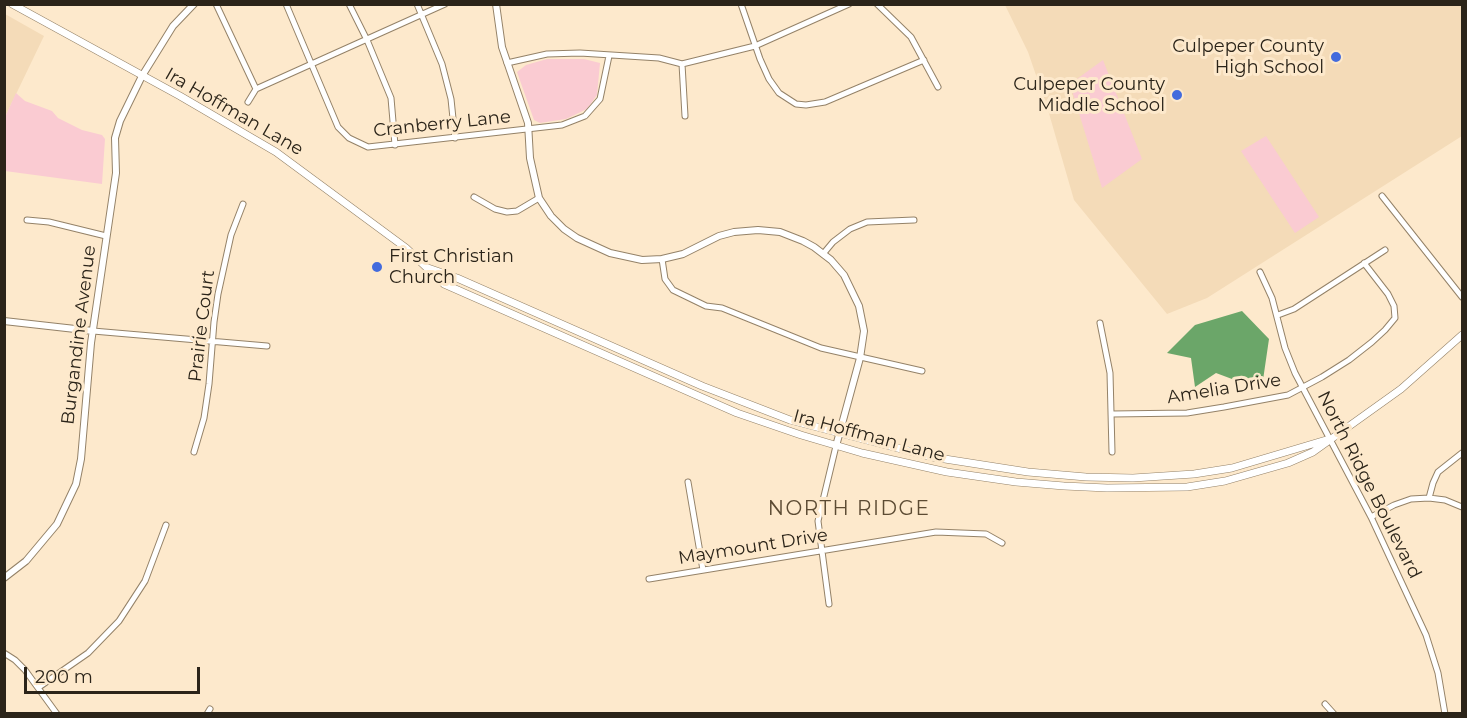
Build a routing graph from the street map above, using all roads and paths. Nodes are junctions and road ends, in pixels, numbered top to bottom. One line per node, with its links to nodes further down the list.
1 (12, 4): 20 (main road, Ira Hoffman Lane)
2 (194, 4): 20 (street, Burgandine Avenue)
3 (216, 4): 22 (street)
4 (286, 4): 19 (street, Cranberry Lane)
5 (349, 4): 13 (street)
6 (417, 4): 12 (street)
7 (445, 4): 12 (street)
8 (496, 4): 17 (street)
9 (741, 4): 14 (street)
10 (849, 4): 14 (street)
11 (877, 4): 16 (street)
12 (423, 15): 13 (street); 26 (street)
13 (367, 40): 19 (street); 27 (street)
14 (755, 46): 16 (street); 18 (street)
15 (609, 56): 17 (street); 18 (street); 25 (street, Cranberry Lane)
16 (924, 60): 21 (street)
17 (507, 63): 25 (street)
18 (682, 64): 24 (street)
19 (310, 66): 22 (street); 27 (street, Cranberry Lane)
20 (142, 76): 34 (street, Burgandine Avenue); 39 (main road, Ira Hoffman Lane)
21 (938, 87)
22 (256, 90): 23 (street)
23 (248, 102)
24 (685, 116)
25 (528, 130): 26 (street, Cranberry Lane); 30 (street)
26 (455, 138): 27 (street, Cranberry Lane)
27 (395, 146)
28 (1382, 196): 41 (street)
29 (474, 197): 30 (street)
30 (539, 198): 37 (street)
31 (243, 204): 47 (street, Prairie Court)
32 (27, 219): 34 (street)
33 (914, 220): 36 (street)
34 (106, 236): 45 (street, Burgandine Avenue)
35 (1384, 250): 38 (street)
36 (823, 254): 37 (street); 49 (street)
37 (662, 259): 49 (street)
38 (1364, 263): 42 (street); 51 (street, Amelia Drive)
39 (426, 267): 53 (main road, Ira Hoffman Lane); 55 (main road, Ira Hoffman Lane)
40 (1260, 272): 42 (street, North Ridge Boulevard)
41 (1462, 297)
42 (1278, 315): 51 (street, North Ridge Boulevard)
43 (4, 321): 45 (street)
44 (1100, 323): 52 (street)
45 (93, 332): 47 (street); 67 (street, Burgandine Avenue)
46 (1462, 335): 54 (main road, Ira Hoffman Lane)
47 (214, 341): 48 (street); 56 (street, Prairie Court)
48 (267, 346)
49 (861, 358): 50 (street); 53 (street)
50 (922, 371)
51 (1304, 388): 52 (street, Amelia Drive); 54 (street, North Ridge Boulevard)
52 (1112, 414): 57 (street)
53 (839, 434): 54 (main road, Ira Hoffman Lane); 55 (street)
54 (1331, 438): 55 (main road, Ira Hoffman Lane); 62 (street, North Ridge Boulevard)
55 (836, 446): 65 (street)
56 (194, 452)
57 (1112, 452)
58 (1462, 453): 60 (street)
59 (688, 482): 66 (street)
60 (1429, 498): 61 (street); 62 (street)
61 (1462, 507)
62 (1371, 517): 75 (street, North Ridge Boulevard)
63 (166, 525): 71 (street)
64 (1002, 543): 65 (street, Maymount Drive)
65 (821, 550): 66 (street, Maymount Drive); 69 (street)
66 (703, 570): 68 (street, Maymount Drive)
67 (4, 578)
68 (649, 579)
69 (829, 604)
70 (4, 653): 71 (street)
71 (39, 687): 73 (street)
72 (1325, 704): 74 (street)
73 (57, 714)
74 (1334, 714)
75 (1445, 714)

